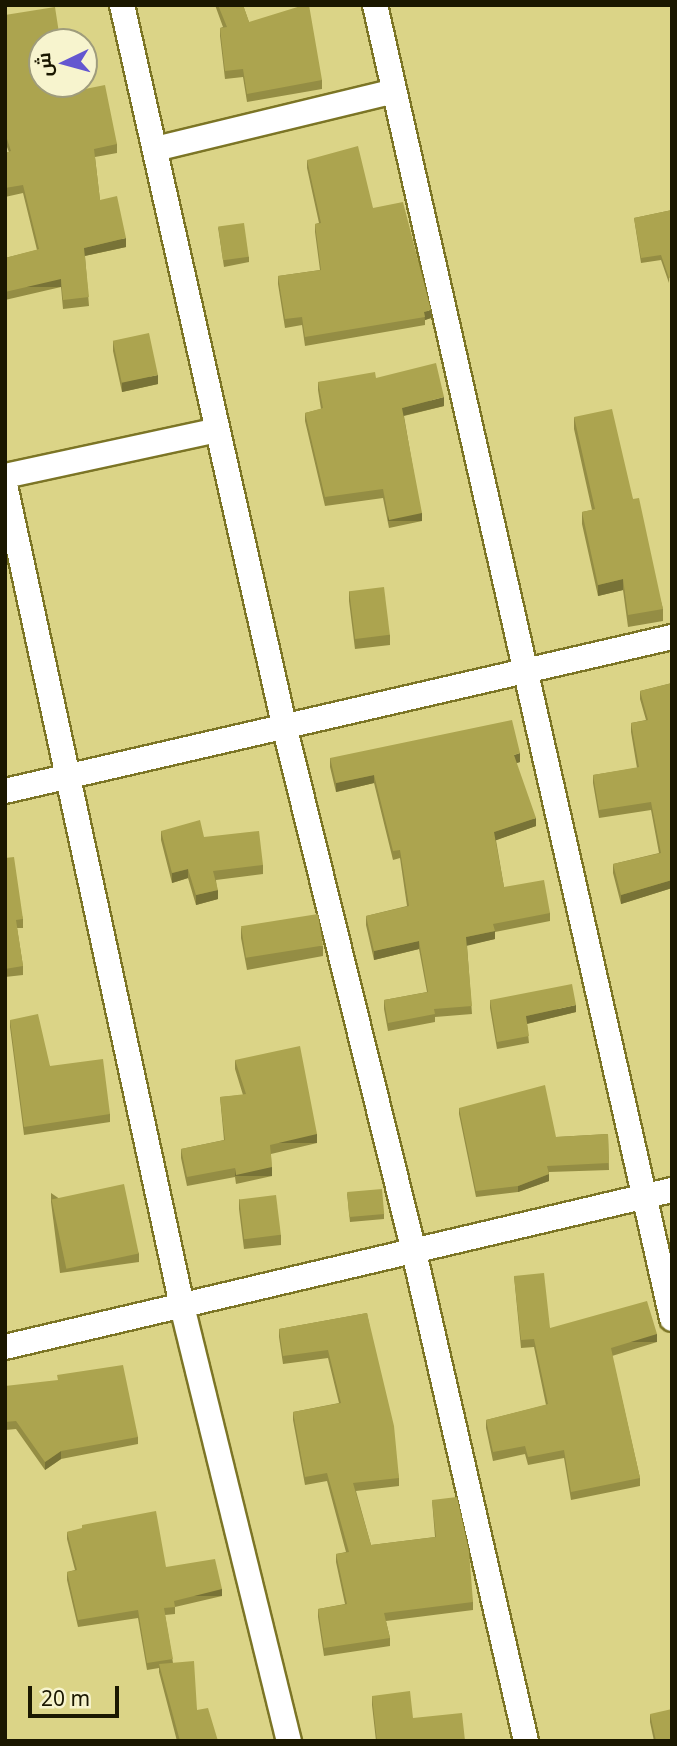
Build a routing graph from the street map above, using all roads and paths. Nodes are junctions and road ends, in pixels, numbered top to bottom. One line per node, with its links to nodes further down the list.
1 (122, 5): 4 (street)
2 (375, 5): 3 (street)
3 (394, 91): 4 (street); 9 (street)
4 (155, 149): 5 (street)
5 (217, 429): 6 (street); 10 (street)
6 (5, 475)
7 (5, 485): 11 (street)
8 (672, 637): 9 (street)
9 (523, 672): 10 (street); 14 (street)
10 (285, 729): 11 (street); 15 (street)
11 (65, 778): 12 (street); 16 (street)
12 (5, 791)
13 (672, 1190): 14 (street)
14 (645, 1196): 15 (street); 17 (street)
15 (414, 1252): 16 (street); 20 (street)
16 (182, 1306): 18 (street); 19 (street)
17 (672, 1319)
18 (5, 1347)
19 (289, 1741)
20 (526, 1741)

